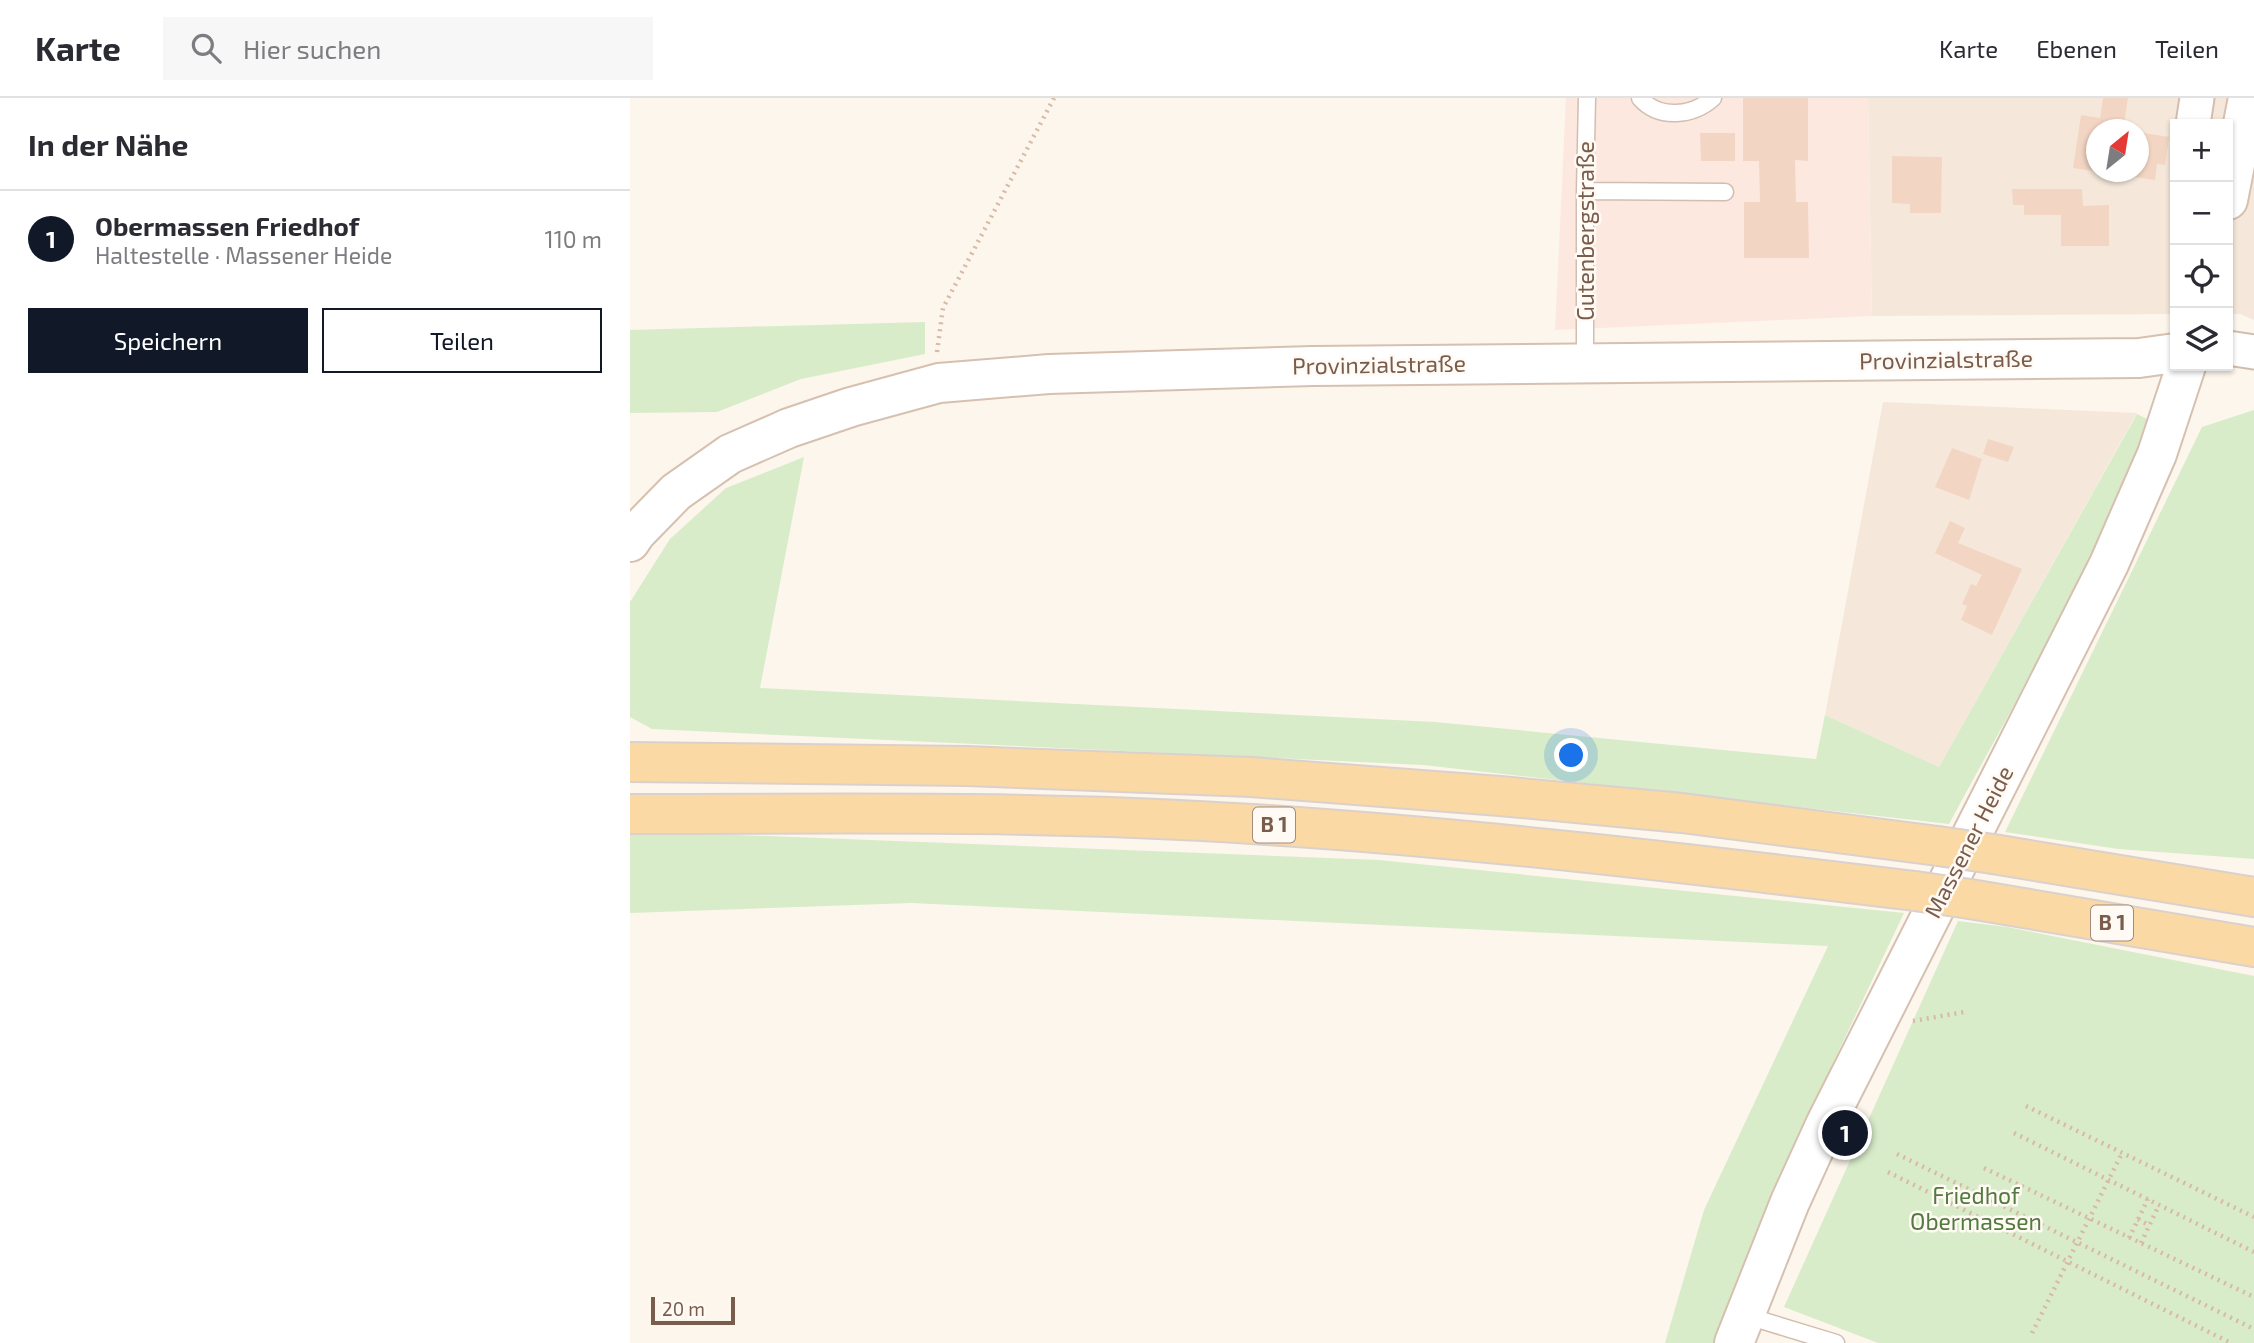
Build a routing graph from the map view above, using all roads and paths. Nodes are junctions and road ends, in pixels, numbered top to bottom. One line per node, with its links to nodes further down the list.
1 (1055, 98): 16 (path)
2 (1587, 98): 9 (lane, Gutenbergstraße)
3 (1640, 98): 4 (lane)
4 (1713, 98)
5 (2197, 98): 7 (street)
6 (2248, 98): 8 (main road)
7 (2194, 119)
8 (2232, 182)
9 (1585, 191): 10 (lane); 14 (lane, Gutenbergstraße)
10 (1725, 192)
11 (2233, 349): 12 (street)
12 (2254, 352)
13 (2170, 354): 14 (main road, Provinzialstraße)
14 (1585, 363): 16 (main road, Provinzialstraße)
15 (2184, 371): 43 (main road, Massener Heide)
16 (939, 383): 17 (main road, Provinzialstraße)
17 (630, 542)
18 (630, 762): 20 (main road, B 1, bridge)
19 (630, 814): 21 (main road, B 1, bridge)
20 (2254, 897)
21 (2254, 947)
22 (1964, 1012): 23 (path)
23 (1906, 1022)
24 (2026, 1106): 26 (path)
25 (2014, 1133): 30 (path)
26 (2122, 1153): 30 (path); 33 (path)
27 (1897, 1154): 38 (path)
28 (1984, 1168): 34 (path)
29 (1888, 1172): 41 (path)
30 (2108, 1180): 31 (path); 34 (path)
31 (2148, 1199): 32 (path); 35 (path)
32 (2159, 1205): 36 (path); 40 (path)
33 (2254, 1217)
34 (2089, 1218): 37 (path); 38 (path)
35 (2138, 1219): 36 (path); 37 (path)
36 (2150, 1226): 39 (path)
37 (2129, 1237): 39 (path)
38 (2077, 1242): 41 (path); 44 (path)
39 (2141, 1243): 42 (path)
40 (2254, 1252)
41 (2067, 1261): 45 (path); 47 (path)
42 (2254, 1297)
43 (1739, 1329): 46 (lane, Massener Heide)
44 (2254, 1329)
45 (2032, 1333)
46 (1836, 1343)
47 (2231, 1343)

